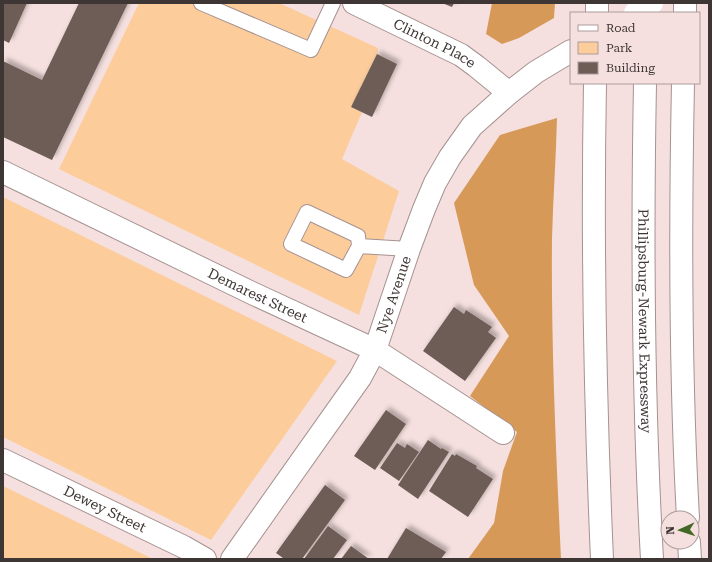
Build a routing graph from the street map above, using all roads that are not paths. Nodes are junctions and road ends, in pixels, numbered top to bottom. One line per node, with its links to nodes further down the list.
1 (201, 3): 2 (lane)
2 (333, 3)
3 (354, 3): 10 (main road, Clinton Place)
4 (652, 3): 5 (main road, bridge)
5 (638, 12)
6 (570, 52): 10 (main road, Nye Avenue)
7 (595, 84): 20 (main road)
8 (645, 84): 21 (main road, Phillipsburg-Newark Expressway)
9 (683, 84): 17 (main road)
10 (509, 93): 13 (main road, Nye Avenue)
11 (3, 172): 14 (main road, Demarest Street)
12 (359, 246): 12 (lane); 13 (lane)
13 (409, 249): 14 (main road, Nye Avenue)
14 (375, 350): 15 (main road, Demarest Street); 19 (main road, Nye Avenue)
15 (503, 433)
16 (3, 460): 18 (main road, Dewey Street)
17 (688, 510)
18 (205, 559)
19 (232, 559)
20 (602, 559)
21 (652, 559)

